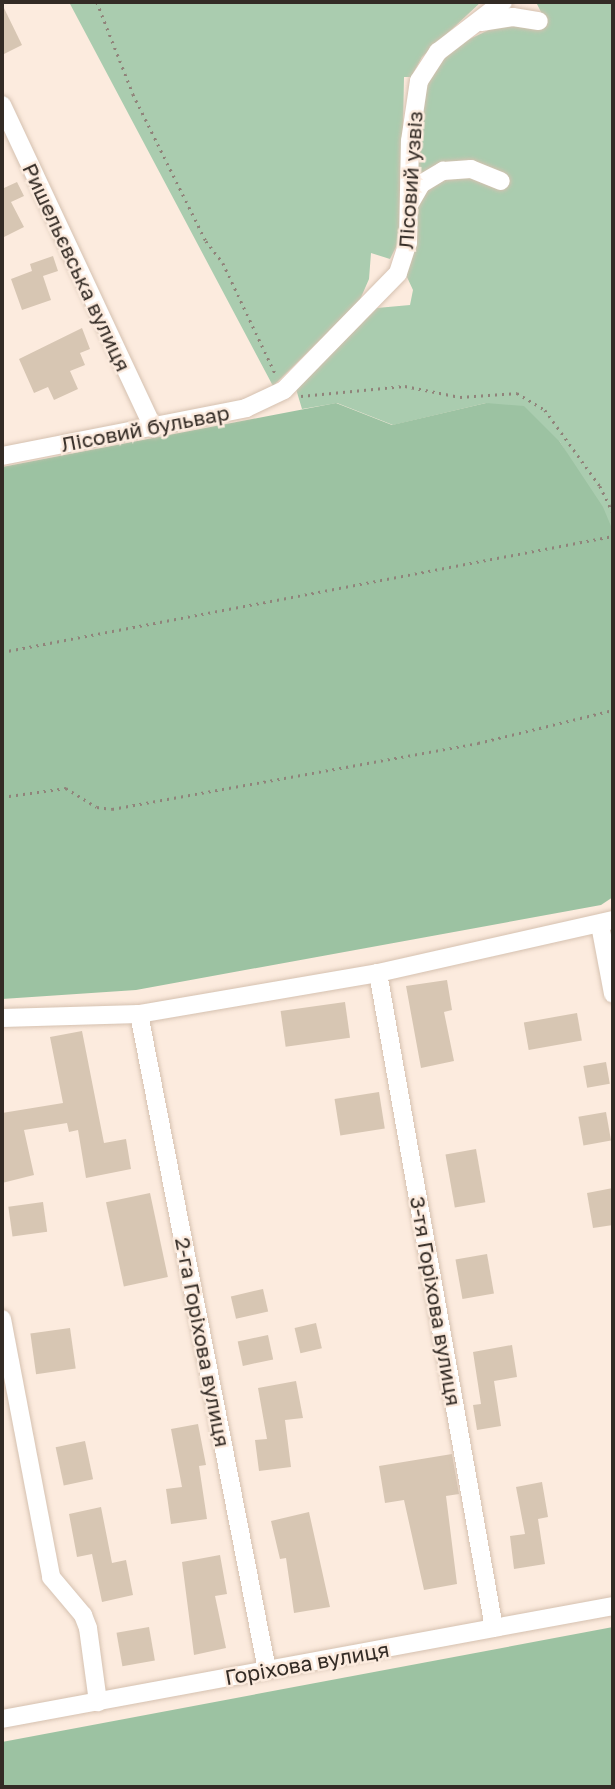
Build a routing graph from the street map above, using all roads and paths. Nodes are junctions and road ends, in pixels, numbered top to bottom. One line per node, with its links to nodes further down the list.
1 (97, 2): 9 (path)
2 (490, 2): 5 (street)
3 (503, 2): 5 (street, Лісовий узвіз)
4 (539, 21): 5 (street)
5 (474, 23): 8 (street, Лісовий узвіз)
6 (2, 105): 10 (street, Ришельєвська вулиця)
7 (501, 181): 8 (street)
8 (409, 205): 9 (street, Лісовий узвіз)
9 (284, 390): 10 (street, Лісовий бульвар); 12 (path)
10 (153, 428): 11 (street, Лісовий бульвар)
11 (2, 456)
12 (613, 513)
13 (613, 536): 14 (path)
14 (2, 652)
15 (613, 710): 16 (path)
16 (2, 797)
17 (607, 923): 18 (street); 19 (street)
18 (378, 973): 20 (street); 24 (street, 3-тя Горіхова вулиця)
19 (613, 995)
20 (138, 1014): 21 (street); 25 (street, 2-га Горіхова вулиця)
21 (2, 1018)
22 (2, 1320): 26 (street)
23 (613, 1606): 24 (street, Горіхова вулиця)
24 (494, 1628): 25 (street, Горіхова вулиця)
25 (267, 1670): 26 (street, Горіхова вулиця)
26 (98, 1702): 27 (street, Горіхова вулиця)
27 (2, 1719)

